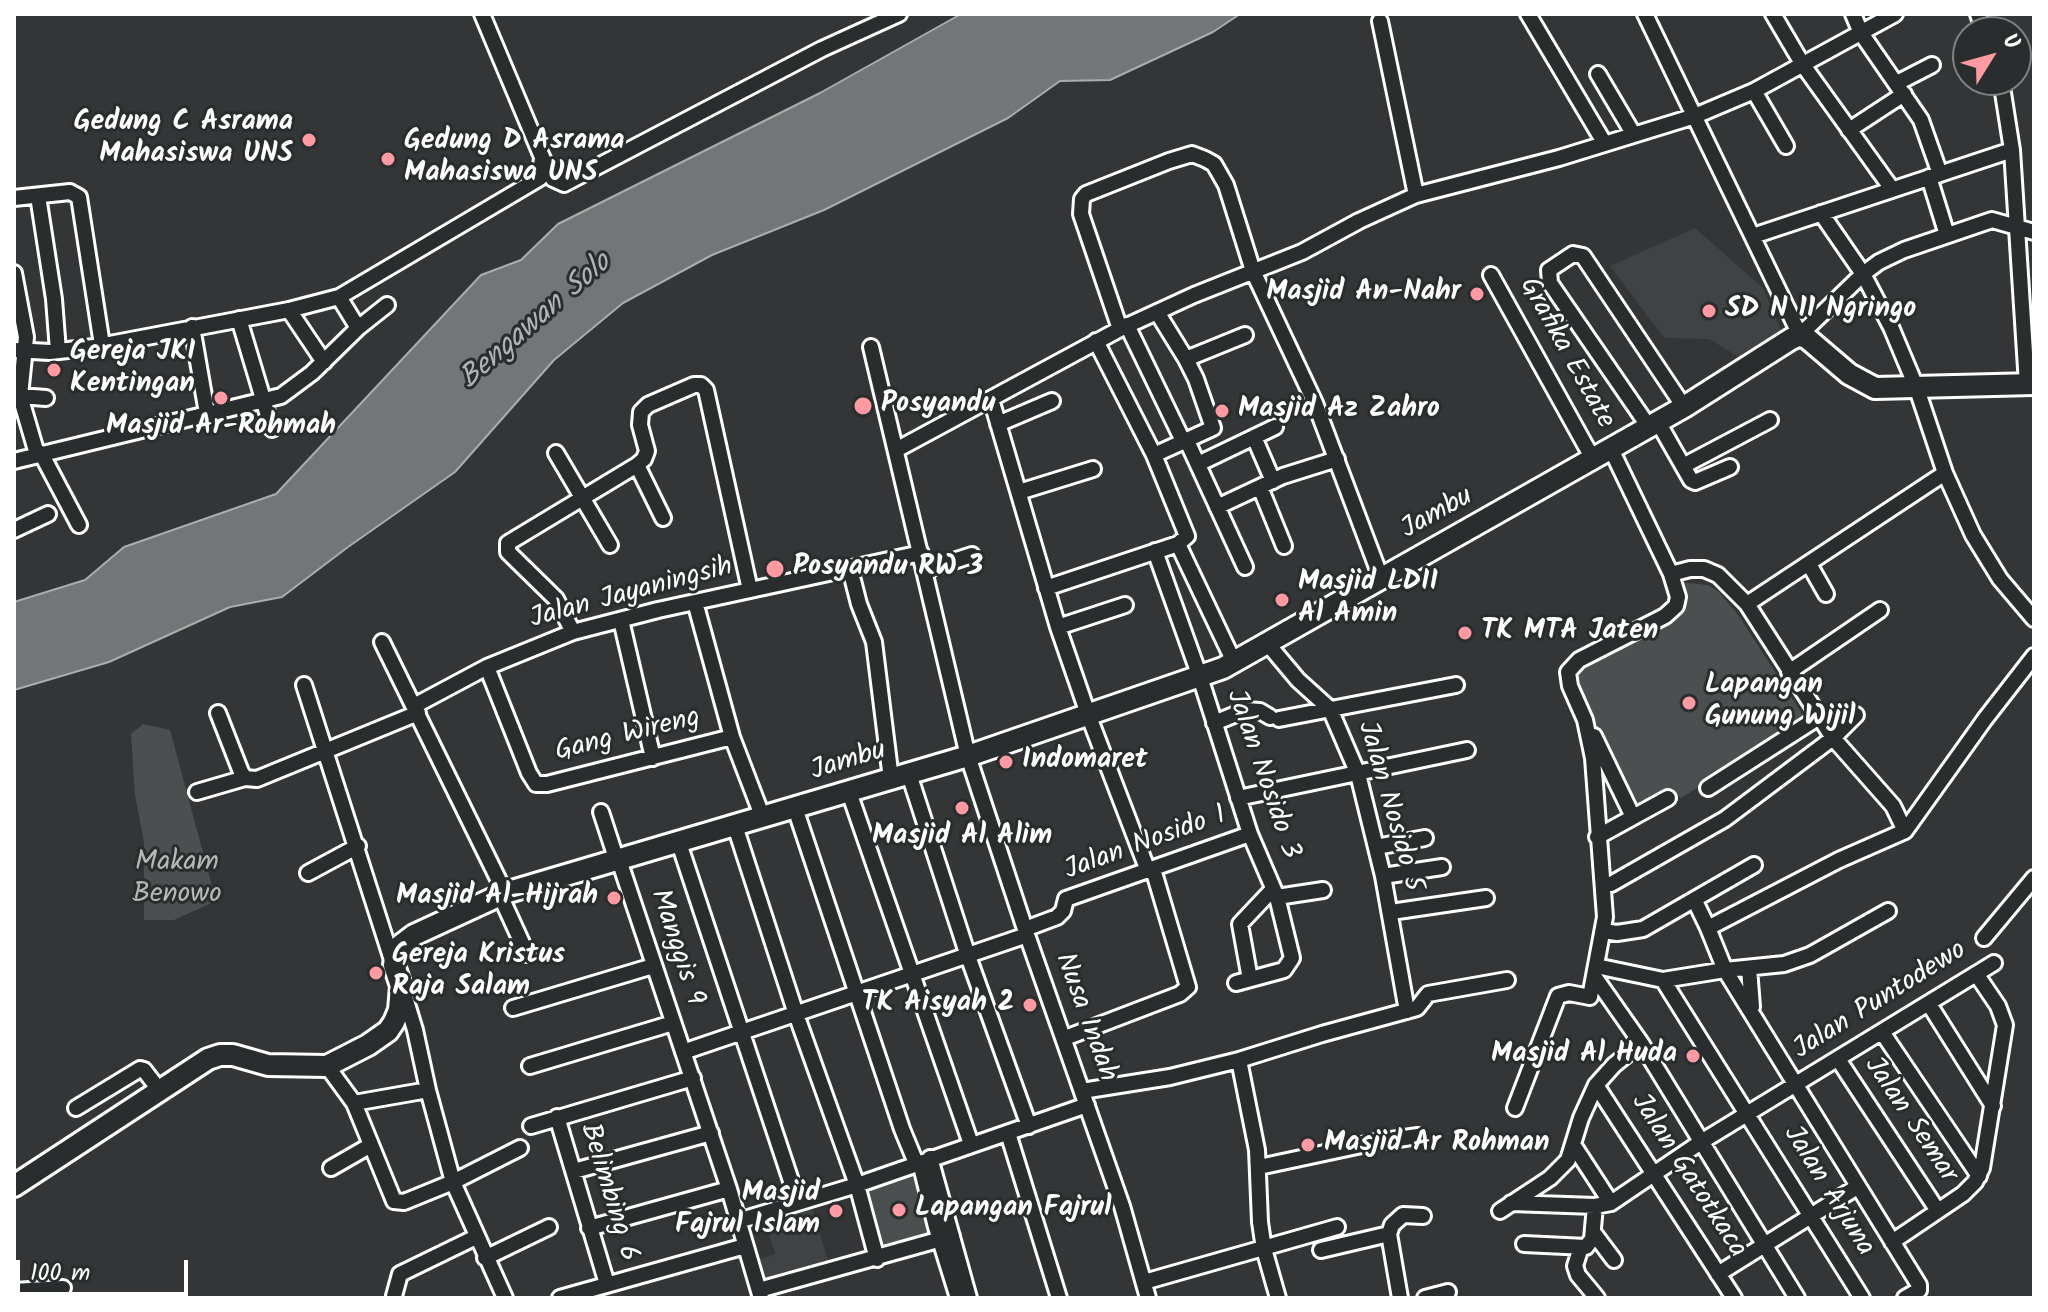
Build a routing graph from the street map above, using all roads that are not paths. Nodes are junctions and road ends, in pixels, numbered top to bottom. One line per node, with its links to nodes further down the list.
1 (482, 14): 22 (street)
2 (899, 14): 22 (street)
3 (1528, 14): 19 (street)
4 (1645, 14): 16 (street)
5 (1773, 14): 10 (street)
6 (1853, 14): 9 (street)
7 (1895, 14): 9 (street)
8 (1380, 21): 25 (street)
9 (1861, 33): 10 (street); 13 (street)
10 (1803, 65): 14 (street); 17 (street)
11 (1932, 65): 13 (street)
12 (1598, 74): 18 (street)
13 (1901, 88): 17 (street); 23 (street)
14 (1754, 91): 16 (street); 20 (street)
15 (2004, 96): 21 (street)
16 (1695, 116): 18 (street); 32 (street)
17 (1849, 130): 24 (street)
18 (1634, 135): 19 (street)
19 (1605, 144): 25 (street)
20 (1786, 146)
21 (2012, 150): 23 (street); 29 (street)
22 (542, 157): 37 (street)
23 (1934, 175): 24 (street); 31 (street)
24 (1892, 189): 28 (street)
25 (1416, 195): 33 (street)
26 (38, 196): 27 (street); 48 (street); 51 (street)
27 (14, 198)
28 (1821, 213): 32 (street); 35 (street)
29 (2016, 225): 30 (street); 31 (street); 54 (street)
30 (2034, 232)
31 (1947, 235): 35 (street)
32 (1753, 236): 46 (street)
33 (1253, 271): 40 (street); 43 (street); 75 (street)
34 (14, 273): 50 (street)
35 (1863, 274): 46 (street); 55 (street)
36 (1491, 275): 73 (street, Grafika Estate)
37 (339, 297): 39 (street); 44 (street)
38 (387, 305): 44 (street)
39 (289, 310): 41 (street); 53 (street)
40 (1157, 312): 43 (street); 52 (street)
41 (239, 319): 42 (street); 59 (street)
42 (192, 327): 48 (street); 62 (street)
43 (1124, 327): 47 (street); 69 (street)
44 (358, 328): 53 (street)
45 (1245, 335): 52 (street)
46 (1800, 335): 55 (street); 61 (street, Jambu)
47 (1096, 341): 58 (street); 74 (street)
48 (102, 345): 51 (street)
49 (871, 347): 70 (street, Nusa Indah)
50 (20, 350): 51 (street); 56 (street)
51 (58, 351)
52 (1186, 359): 69 (street)
53 (324, 362): 59 (street)
54 (2031, 384): 55 (street)
55 (1917, 389): 82 (street)
56 (20, 396): 57 (street); 72 (street)
57 (46, 398)
58 (991, 399): 64 (street); 70 (street)
59 (263, 400): 62 (street); 67 (street)
60 (1052, 401): 64 (street)
61 (1684, 407): 65 (street, Jambu); 65 (street)
62 (207, 413): 72 (street)
63 (1770, 420): 79 (street)
64 (998, 424): 84 (street)
65 (1654, 425): 73 (street, Jambu); 79 (street)
66 (1275, 427): 68 (street)
67 (272, 429)
68 (1254, 437): 77 (street); 83 (street)
69 (1186, 442): 74 (street); 77 (street)
70 (896, 450): 95 (street, Nusa Indah)
71 (556, 453): 85 (street)
72 (39, 454): 76 (street); 86 (street)
73 (1602, 454): 101 (street, Grafika Estate); 102 (street, Jambu)
74 (1154, 455): 91 (street)
75 (1337, 459): 83 (street); 102 (street)
76 (14, 461)
77 (1198, 464): 87 (street)
78 (637, 465): 85 (street); 88 (street); 104 (street)
79 (1683, 466): 80 (street)
80 (1730, 467)
81 (1093, 469): 84 (street)
82 (1945, 473): 97 (street); 110 (street)
83 (1266, 484): 87 (street); 93 (street)
84 (1019, 492): 103 (street)
85 (583, 497): 92 (street); 113 (street)
86 (66, 502): 89 (street); 90 (street)
87 (1217, 507): 98 (street)
88 (663, 518)
89 (79, 525)
90 (14, 530)
91 (1178, 544): 94 (street); 117 (street)
92 (610, 545)
93 (1284, 546)
94 (1155, 551): 103 (street); 120 (street, Jalan Nosido 3)
95 (921, 553): 99 (street, Jalan Jayaningsih); 100 (street, Nusa Indah)
96 (972, 555): 100 (street)
97 (1809, 564): 105 (street); 107 (street)
98 (1245, 567)
99 (850, 569): 104 (street, Jalan Jayaningsih); 138 (street)
100 (926, 570): 135 (street, Nusa Indah)
101 (1671, 574): 107 (street); 130 (street)
102 (1381, 578): 115 (street, Jambu)
103 (1046, 588): 112 (street)
104 (750, 590): 106 (street, Jalan Jayaningsih)
105 (1826, 594)
106 (695, 602): 111 (street, Jalan Jayaningsih); 131 (street)
107 (1747, 604): 119 (street)
108 (1125, 605): 112 (street)
109 (1880, 610): 119 (street)
110 (2034, 618)
111 (621, 620): 113 (street, Jalan Jayaningsih); 136 (street)
112 (1058, 627): 126 (street)
113 (573, 632): 118 (street, Jalan Jayaningsih)
114 (382, 642): 124 (street)
115 (1267, 643): 117 (street, Jambu); 123 (street, Jalan Nosido 5)
116 (2034, 656): 150 (street)
117 (1234, 662): 120 (street, Jambu)
118 (487, 667): 124 (street, Jalan Jayaningsih); 136 (street, Gang Wireng)
119 (1789, 672): 128 (street)
120 (1200, 677): 126 (street, Jambu); 129 (street, Jalan Nosido 3)
121 (304, 685): 134 (street)
122 (1456, 685): 123 (street)
123 (1330, 709): 129 (street); 137 (street, Jalan Nosido 5)
124 (416, 710): 134 (street, Jalan Jayaningsih); 167 (street)
125 (218, 713): 139 (street)
126 (1088, 714): 135 (street, Jambu); 160 (street)
127 (1856, 715): 132 (street)
128 (1819, 717): 132 (street); 140 (street)
129 (1214, 723): 143 (street, Jalan Nosido 3)
130 (1587, 726): 147 (street); 152 (street)
131 (732, 737): 136 (street, Gang Wireng); 148 (street)
132 (1833, 738): 150 (street); 164 (street)
133 (1467, 750): 137 (street)
134 (327, 752): 139 (street, Jalan Jayaningsih); 155 (street)
135 (968, 756): 138 (street, Jambu); 174 (street, Nusa Indah)
136 (653, 758)
137 (1358, 774): 143 (street); 156 (street, Jalan Nosido 5)
138 (900, 776): 142 (street, Jambu); 177 (street)
139 (245, 778): 141 (street, Jalan Jayaningsih)
140 (1708, 788)
141 (197, 792)
142 (849, 792): 145 (street, Jambu); 184 (street)
143 (1238, 798): 151 (street, Jalan Nosido 3)
144 (1668, 798): 147 (street)
145 (795, 808): 148 (street, Jambu); 189 (street)
146 (601, 812): 157 (street, Manggis 9)
147 (1633, 817): 152 (street)
148 (763, 818): 149 (street, Jambu)
149 (735, 826): 154 (street, Jambu); 196 (street)
150 (1905, 831): 172 (street)
151 (1250, 834): 160 (street, Jalan Nosido 1); 166 (street, Jalan Nosido 3)
152 (1597, 837): 173 (street)
153 (1425, 838): 156 (street)
154 (679, 843): 157 (street, Jambu); 198 (street)
155 (358, 846): 161 (street); 179 (street)
156 (1376, 847): 162 (street, Jalan Nosido 5)
157 (618, 861): 167 (street, Jambu); 180 (street, Manggis 9)
158 (1754, 865): 169 (street)
159 (1442, 867): 162 (street)
160 (1150, 870): 174 (street, Jalan Nosido 1); 200 (street)
161 (308, 873)
162 (1383, 876): 171 (street, Jalan Nosido 5)
163 (2034, 878): 175 (street)
164 (1611, 884)
165 (1323, 890): 166 (street)
166 (1275, 893): 166 (street, Jalan Nosido 3)
167 (502, 894): 176 (street); 179 (street, Jambu)
168 (1486, 898): 171 (street)
169 (1695, 901): 172 (street); 173 (street)
170 (1888, 911): 181 (street)
171 (1391, 912): 194 (street, Jalan Nosido 5)
172 (1708, 928): 182 (street)
173 (1603, 931): 183 (street)
174 (1026, 932): 177 (street, Jalan Nosido 1); 200 (street, Nusa Indah)
175 (1984, 938)
176 (527, 954)
177 (968, 956): 184 (street, Jalan Nosido 1); 220 (street)
178 (1994, 963): 185 (street, Jalan Puntodewo)
179 (394, 965): 188 (street)
180 (653, 966): 193 (street); 197 (street, Manggis 9)
181 (1749, 968): 182 (street); 195 (street)
182 (1725, 970): 187 (street); 195 (street)
183 (1595, 971): 187 (street); 190 (street); 191 (street)
184 (912, 974): 189 (street, Jalan Nosido 1); 225 (street)
185 (1977, 975): 192 (street, Jalan Puntodewo); 214 (street)
186 (1507, 980): 194 (street)
187 (1663, 980): 217 (street, Jalan Arjuna)
188 (401, 986): 205 (street); 210 (street)
189 (856, 993): 196 (street, Jalan Nosido 1); 229 (street)
190 (1590, 997): 191 (street); 216 (street)
191 (1614, 1004): 201 (street)
192 (1929, 1004): 199 (street, Jalan Puntodewo); 214 (street)
193 (513, 1008)
194 (1407, 1011): 204 (street)
195 (1752, 1011): 209 (street)
196 (796, 1014): 198 (street, Jalan Nosido 1); 236 (street)
197 (673, 1023): 202 (street, Manggis 9); 206 (street)
198 (741, 1031): 202 (street, Jalan Nosido 1); 240 (street)
199 (1882, 1032): 203 (street, Jalan Puntodewo); 234 (street)
200 (1065, 1038): 212 (street, Nusa Indah)
201 (1641, 1043): 208 (street); 224 (street)
202 (683, 1052): 207 (street, Manggis 9)
203 (1838, 1059): 209 (street, Jalan Puntodewo); 243 (street, Jalan Semar)
204 (1239, 1060): 212 (street); 230 (street)
205 (327, 1066): 211 (street); 213 (street)
206 (530, 1066)
207 (693, 1078): 218 (street); 221 (street, Manggis 9)
208 (1596, 1085): 227 (street); 233 (street, Jalan Gatotkaca)
209 (1795, 1085): 217 (street, Jalan Puntodewo); 238 (street)
210 (428, 1090): 213 (street); 235 (street)
211 (160, 1091): 215 (street); 237 (street)
212 (1085, 1098): 220 (street); 265 (street, Nusa Indah)
213 (354, 1103): 226 (street)
214 (1993, 1106): 234 (street)
215 (76, 1108)
216 (1515, 1108)
217 (1747, 1113): 224 (street, Jalan Puntodewo); 245 (street, Jalan Arjuna)
218 (557, 1117): 219 (street); 232 (street, Belimbing 6)
219 (531, 1126)
220 (1029, 1126): 222 (street)
221 (711, 1133): 232 (street); 239 (street, Manggis 9)
222 (1008, 1133): 225 (street); 276 (street)
223 (1418, 1136): 230 (street)
224 (1701, 1142): 233 (street, Jalan Puntodewo); 258 (street)
225 (971, 1144): 229 (street)
226 (371, 1145): 231 (street); 235 (street)
227 (1574, 1146): 241 (street); 242 (street)
228 (520, 1148): 235 (street)
229 (922, 1161): 236 (street); 253 (street)
230 (1259, 1167): 259 (street)
231 (331, 1168)
232 (574, 1171): 249 (street, Belimbing 6)
233 (1654, 1172): 241 (street, Jalan Puntodewo); 264 (street, Jalan Gatotkaca)
234 (1979, 1176): 243 (street)
235 (453, 1182): 252 (street)
236 (857, 1185): 240 (street); 262 (street)
237 (14, 1186)
238 (1857, 1187): 245 (street); 254 (street)
239 (729, 1189): 246 (street, Manggis 9); 249 (street)
240 (798, 1202): 246 (street)
241 (1611, 1203): 242 (street)
242 (1595, 1206): 250 (street)
243 (1938, 1211): 254 (street)
244 (1423, 1216): 251 (street)
245 (1811, 1216): 258 (street); 284 (street, Jalan Arjuna)
246 (738, 1221): 256 (street, Manggis 9)
247 (549, 1227): 261 (street)
248 (1337, 1227): 259 (street)
249 (589, 1228): 266 (street, Belimbing 6)
250 (1593, 1232): 257 (street); 263 (street)
251 (1389, 1234): 260 (street); 279 (street)
252 (476, 1237): 261 (street); 272 (street)
253 (946, 1238): 262 (street); 274 (street)
254 (1892, 1242): 271 (street)
255 (1524, 1244): 257 (street)
256 (745, 1246): 266 (street); 270 (street, Manggis 9)
257 (1581, 1247): 281 (street)
258 (1765, 1247): 264 (street); 283 (street)
259 (1264, 1249): 265 (street); 278 (street)
260 (1321, 1250)
261 (485, 1258): 273 (street)
262 (877, 1259): 270 (street)
263 (1614, 1260)
264 (1718, 1274): 282 (street, Jalan Gatotkaca)
265 (1144, 1282): 277 (street, Nusa Indah)
266 (607, 1284): 275 (street)
267 (63, 1288): 269 (street)
268 (1448, 1292): 280 (street)
269 (14, 1294)
270 (760, 1294)
271 (1912, 1294)
272 (394, 1296)
273 (502, 1297)
274 (957, 1297)
275 (560, 1298)
276 (1059, 1298)
277 (1148, 1298)
278 (1278, 1298)
279 (1400, 1298)
280 (1425, 1298)
281 (1597, 1298)
282 (1734, 1298)
283 (1797, 1298)
284 (1862, 1298)

